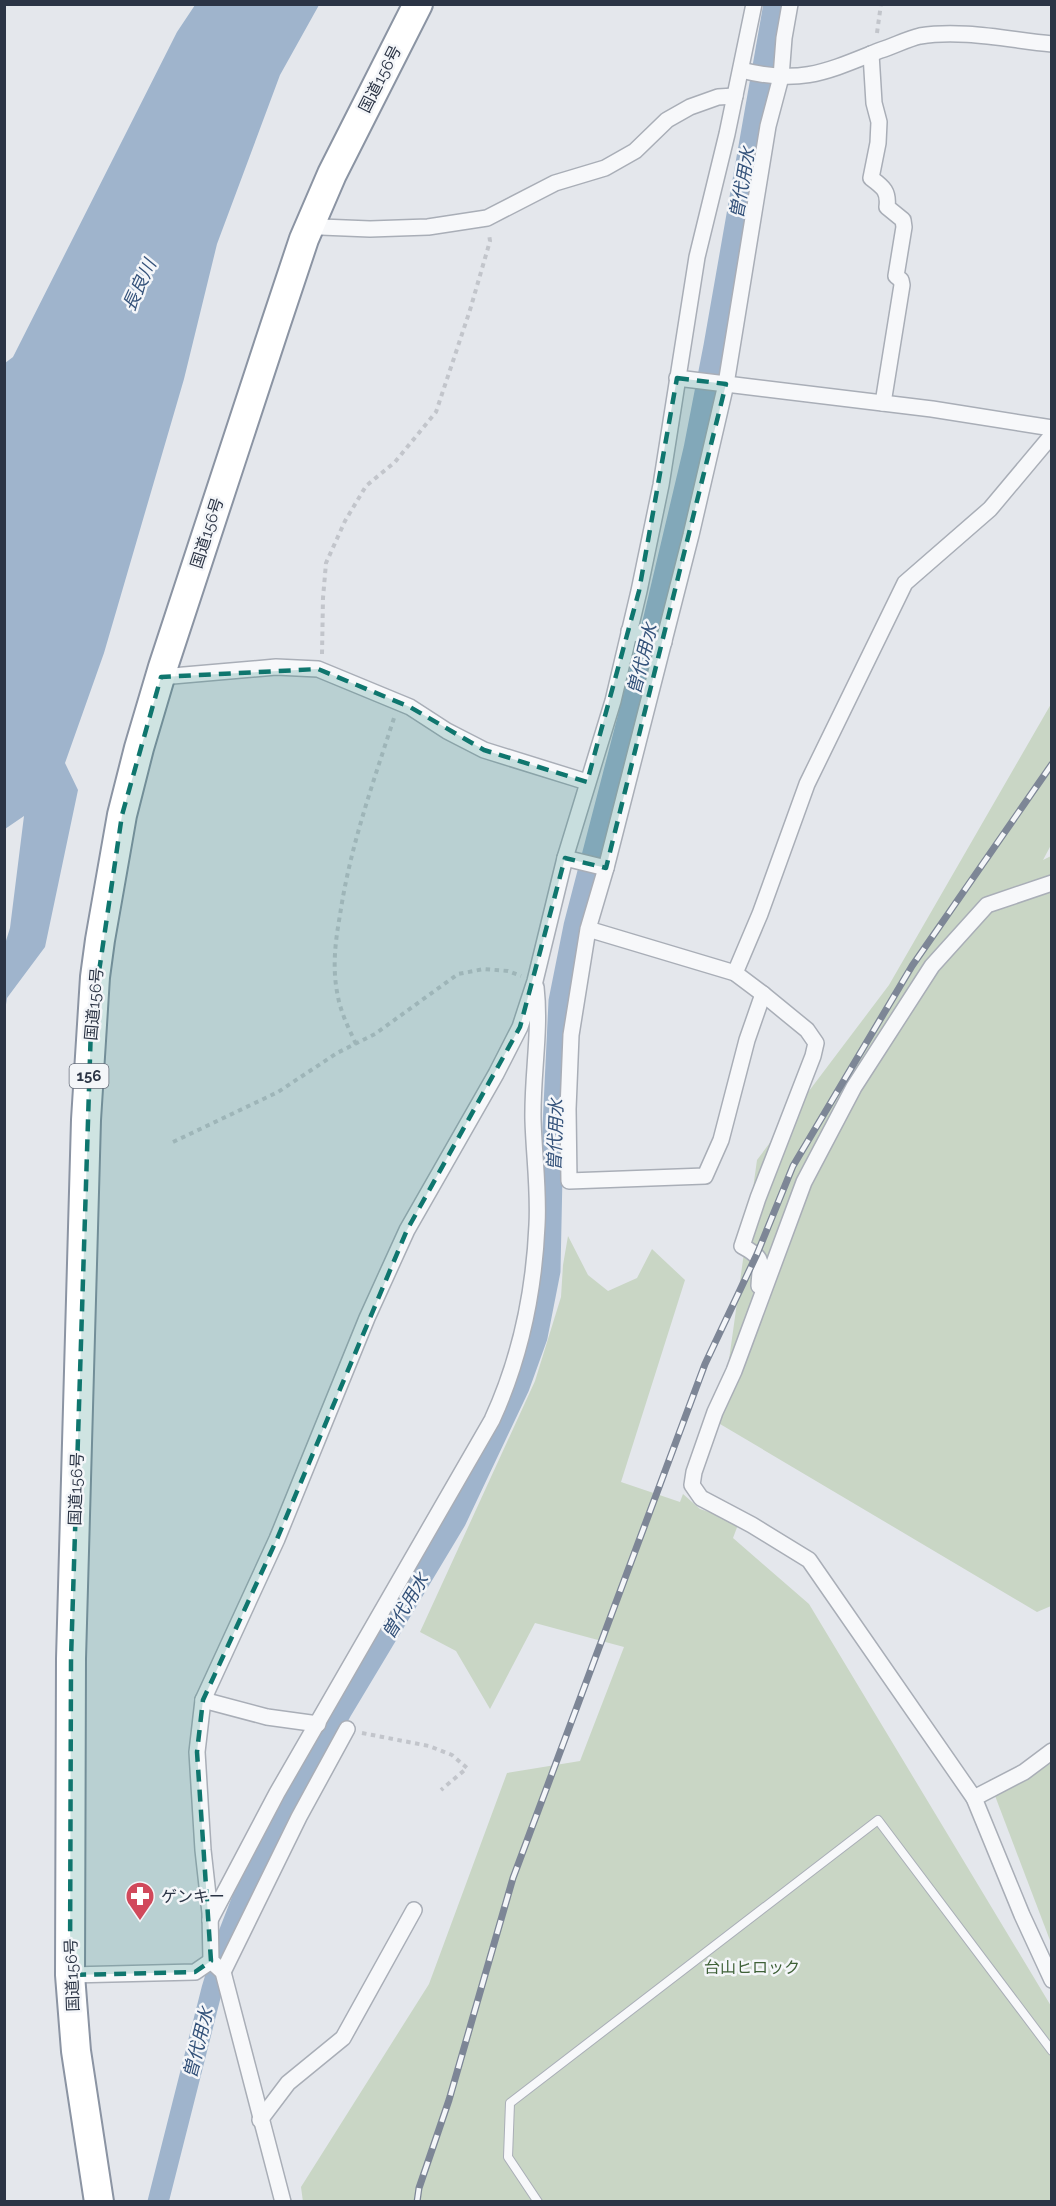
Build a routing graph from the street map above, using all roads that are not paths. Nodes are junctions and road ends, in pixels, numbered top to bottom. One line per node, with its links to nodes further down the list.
1 (418, 4): 9 (highway, 国道156号 / 156)
2 (754, 4): 6 (street)
3 (790, 4): 7 (street)
4 (1052, 44): 5 (street)
5 (871, 54): 7 (street); 12 (street)
6 (746, 71): 7 (street); 8 (street)
7 (776, 77): 11 (street)
8 (735, 96): 9 (street); 10 (street)
9 (312, 222): 17 (highway, 国道156号 / 156)
10 (677, 378): 11 (street); 15 (street)
11 (721, 383): 12 (street); 16 (street)
12 (883, 403): 13 (street)
13 (1052, 428)
14 (1052, 435): 23 (street)
15 (634, 633): 16 (street); 18 (street)
16 (661, 641): 20 (street)
17 (161, 677): 18 (street); 35 (highway, 国道156号 / 156)
18 (587, 782): 19 (street)
19 (572, 859): 20 (street); 24 (street)
20 (602, 867): 22 (street)
21 (1052, 883): 26 (street)
22 (588, 929): 23 (street); 25 (street)
23 (735, 973): 25 (street)
24 (535, 981): 27 (street); 28 (street)
25 (763, 994): 26 (street)
26 (758, 1304): 31 (street)
27 (203, 1701): 28 (street); 33 (street)
28 (318, 1724): 33 (street)
29 (347, 1729): 34 (street)
30 (1052, 1751): 31 (street)
31 (974, 1798): 36 (street)
32 (414, 1910): 38 (street)
33 (210, 1920): 34 (street)
34 (217, 1967): 35 (street); 38 (street)
35 (70, 1975): 39 (highway, 国道156号 / 156)
36 (1052, 1980)
37 (1052, 2051): 41 (lane)
38 (260, 2120): 40 (street)
39 (99, 2202)
40 (283, 2202)
41 (538, 2202)

